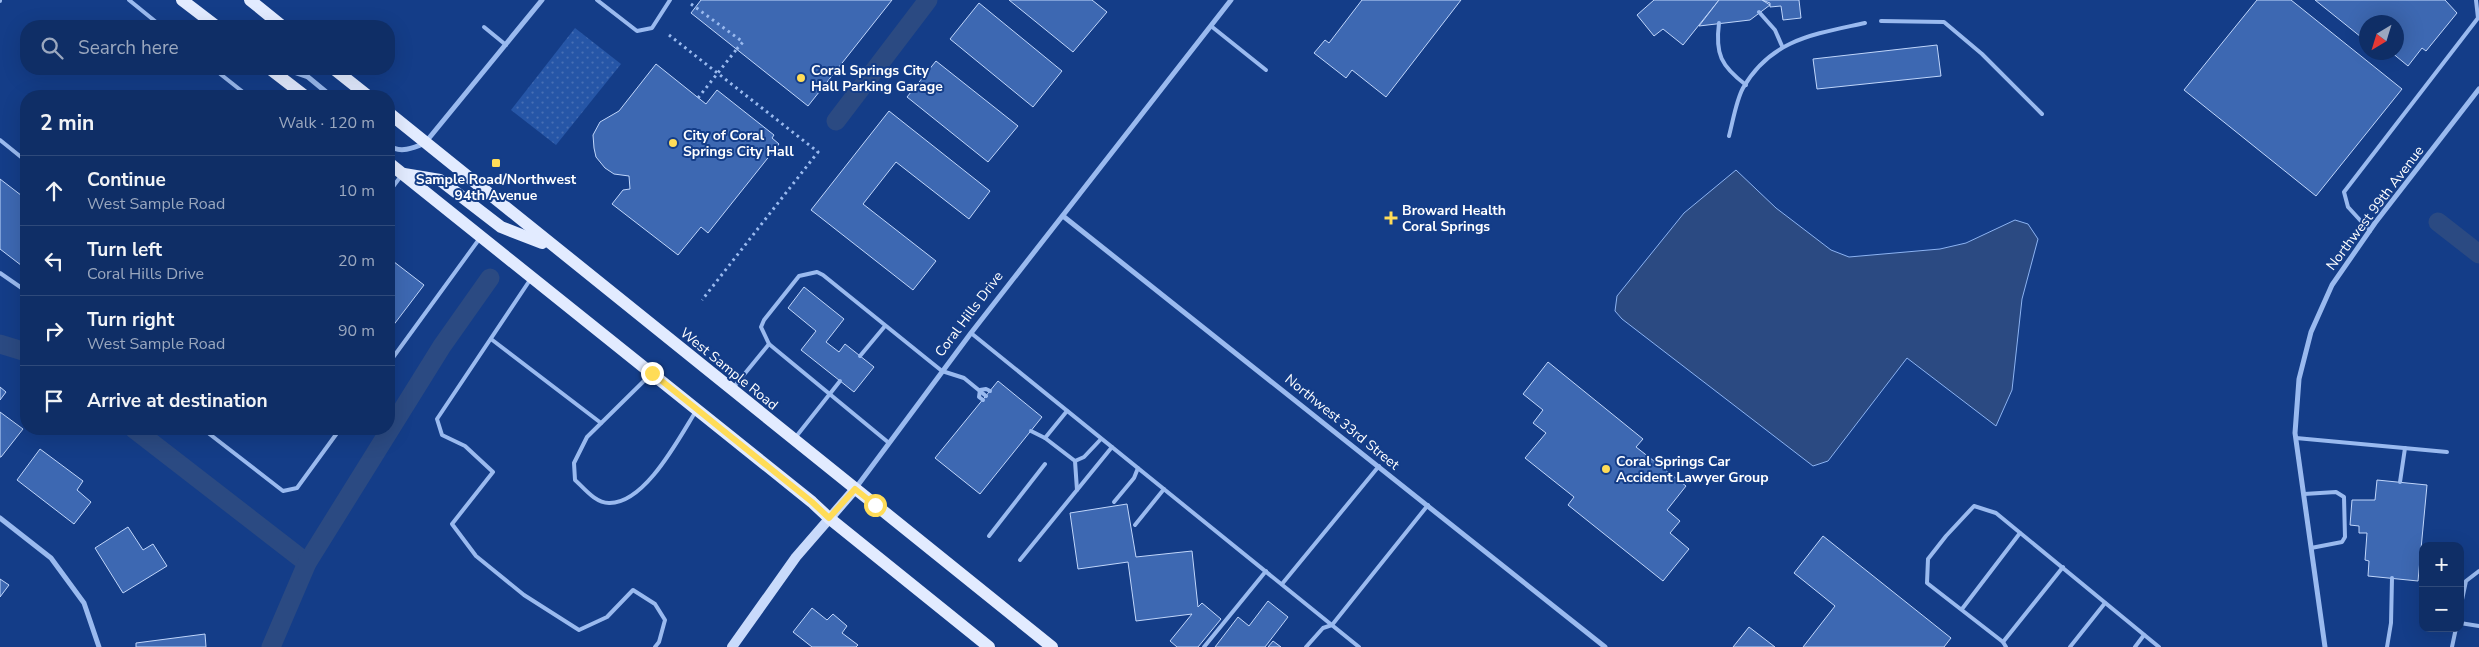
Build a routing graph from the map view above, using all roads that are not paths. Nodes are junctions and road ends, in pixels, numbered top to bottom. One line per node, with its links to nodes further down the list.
1 (129, 0): 10 (lane)
2 (182, 0): 11 (main road)
3 (250, 0): 12 (main road)
4 (542, 0): 18 (street)
5 (597, 0): 6 (lane)
6 (670, 0)
7 (1231, 0): 16 (street, Coral Hills Drive)
8 (2476, 0): 42 (lane)
9 (1759, 12): 19 (lane)
10 (154, 20)
11 (208, 20)
12 (275, 20)
13 (1881, 21): 31 (lane)
14 (1719, 23): 25 (lane)
15 (1865, 23): 19 (lane)
16 (1211, 26): 20 (lane); 41 (street, Coral Hills Drive)
17 (484, 27): 18 (lane)
18 (506, 45): 35 (street)
19 (1782, 46): 25 (lane)
20 (1266, 70)
21 (222, 75): 27 (lane)
22 (278, 75): 28 (main road)
23 (302, 75): 29 (street)
24 (342, 75): 30 (main road)
25 (1746, 85): 33 (lane)
26 (2479, 89): 42 (street, Northwest 99th Avenue)
27 (240, 90)
28 (296, 90)
29 (324, 90)
30 (360, 90)
31 (2042, 114)
32 (395, 118): 35 (main road, West Sample Road)
33 (1729, 136)
34 (0, 140): 37 (lane)
35 (425, 143): 36 (street); 44 (main road, West Sample Road)
36 (395, 148)
37 (20, 156)
38 (395, 168): 39 (main road)
39 (403, 174): 40 (lane); 43 (main road); 44 (main road)
40 (395, 184)
41 (1063, 216): 49 (street, Coral Hills Drive); 79 (street, Northwest 33rd Street)
42 (2370, 231): 70 (street, Northwest 99th Avenue)
43 (481, 236): 46 (main road); 52 (lane)
44 (554, 247): 57 (main road, West Sample Road)
45 (0, 273): 47 (lane)
46 (532, 277): 50 (lane); 55 (main road)
47 (20, 287)
48 (885, 326): 51 (lane); 53 (lane); 54 (lane)
49 (971, 334): 54 (street, Coral Hills Drive); 64 (lane)
50 (491, 338): 65 (lane); 110 (lane)
51 (769, 344): 57 (lane); 60 (lane)
52 (395, 355)
53 (860, 356)
54 (942, 371): 58 (lane); 73 (street, Coral Hills Drive)
55 (652, 373): 63 (main road); 65 (lane)
56 (840, 381): 60 (lane)
57 (732, 390): 72 (main road, West Sample Road)
58 (980, 390): 59 (lane); 61 (lane); 62 (lane)
59 (990, 391)
60 (830, 393): 72 (lane); 73 (lane)
61 (986, 396)
62 (982, 400)
63 (697, 409): 65 (lane); 89 (main road)
64 (1067, 411): 69 (lane); 71 (lane)
65 (601, 423)
66 (1031, 431): 69 (lane)
67 (211, 435): 68 (lane)
68 (336, 435)
69 (1045, 438): 77 (lane)
70 (2296, 438): 75 (lane); 85 (street, Northwest 99th Avenue)
71 (1101, 439): 74 (lane); 77 (lane)
72 (793, 440): 82 (main road, West Sample Road)
73 (890, 443): 82 (street, Coral Hills Drive)
74 (1112, 448): 80 (lane); 84 (lane)
75 (2406, 448): 76 (lane); 81 (lane)
76 (2446, 452)
77 (1075, 461): 84 (lane)
78 (1045, 464): 92 (lane)
79 (1379, 466): 87 (street, Northwest 33rd Street); 99 (lane)
80 (1138, 468): 83 (lane); 86 (lane)
81 (2400, 482)
82 (855, 489): 89 (street, Coral Hills Drive); 113 (main road, West Sample Road)
83 (1164, 489): 90 (lane); 97 (lane)
84 (1077, 491): 94 (lane)
85 (2304, 494): 93 (street, Northwest 99th Avenue); 93 (lane)
86 (1114, 502)
87 (1428, 505): 104 (lane); 117 (street, Northwest 33rd Street)
88 (0, 518): 109 (street)
89 (829, 518): 111 (street, Coral Hills Drive); 112 (main road)
90 (1135, 524)
91 (2020, 533): 95 (lane); 102 (lane); 102 (lane)
92 (989, 536)
93 (2311, 548): 122 (street, Northwest 99th Avenue)
94 (1020, 560)
95 (2063, 567): 101 (lane); 108 (lane)
96 (2479, 571): 100 (lane)
97 (1266, 572): 99 (lane); 114 (lane)
98 (2392, 578): 123 (lane)
99 (1282, 584): 104 (lane)
100 (2464, 590)
101 (2106, 603): 107 (lane); 119 (lane)
102 (1962, 609): 108 (lane)
103 (2464, 624): 105 (lane)
104 (1332, 625): 115 (lane); 116 (lane)
105 (2479, 626)
106 (2455, 632): 124 (lane)
107 (2144, 635): 120 (lane); 121 (lane)
108 (2003, 642): 118 (lane)
109 (99, 647)
110 (655, 647)
111 (732, 647)
112 (989, 647)
113 (1052, 647)
114 (1204, 647)
115 (1306, 647)
116 (1359, 647)
117 (1606, 647)
118 (2006, 647)
119 (2070, 647)
120 (2135, 647)
121 (2159, 647)
122 (2325, 647)
123 (2387, 647)
124 (2452, 647)

